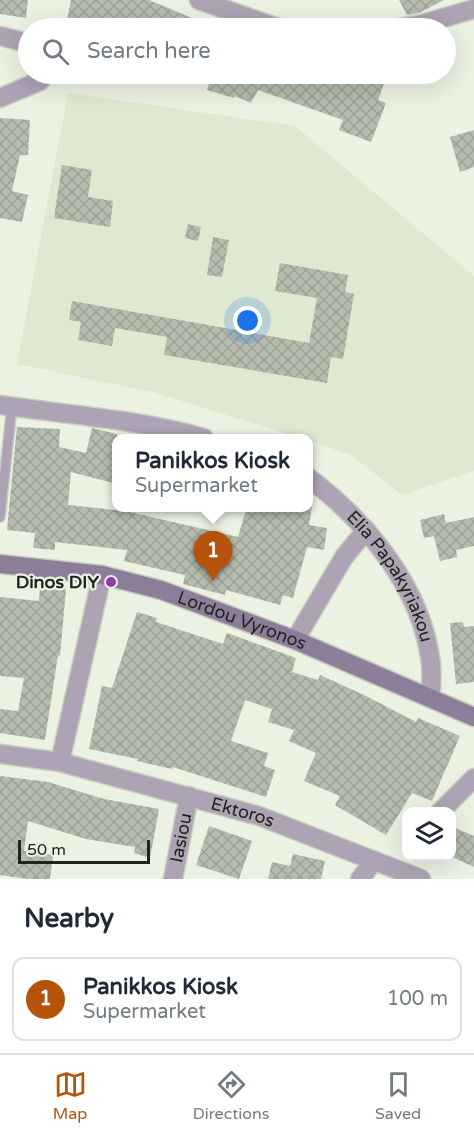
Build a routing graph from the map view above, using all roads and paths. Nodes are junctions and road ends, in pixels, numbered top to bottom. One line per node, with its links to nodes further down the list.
1 (199, 0): 3 (street)
2 (474, 9): 4 (street)
3 (250, 18)
4 (443, 18)
5 (0, 36): 6 (street)
6 (18, 40)
7 (33, 84): 8 (street)
8 (0, 98)
9 (6, 406): 10 (street); 12 (lane)
10 (189, 434)
11 (313, 481): 13 (street, Elia Papakyriakou)
12 (0, 517)
13 (366, 530): 16 (street); 17 (street, Elia Papakyriakou)
14 (0, 564): 15 (street, Lordou Vyronos)
15 (102, 575): 16 (street, Lordou Vyronos); 20 (street)
16 (295, 640): 17 (street, Lordou Vyronos)
17 (431, 697): 18 (street, Lordou Vyronos)
18 (474, 717)
19 (0, 754): 20 (street, Ektoros)
20 (60, 762): 22 (street, Ektoros)
21 (474, 778): 23 (street)
22 (189, 796): 24 (street, Ektoros); 25 (street, Iasiou)
23 (445, 807)
24 (374, 861): 26 (street); 27 (street, Ektoros)
25 (173, 879)
26 (360, 879)
27 (421, 879)

